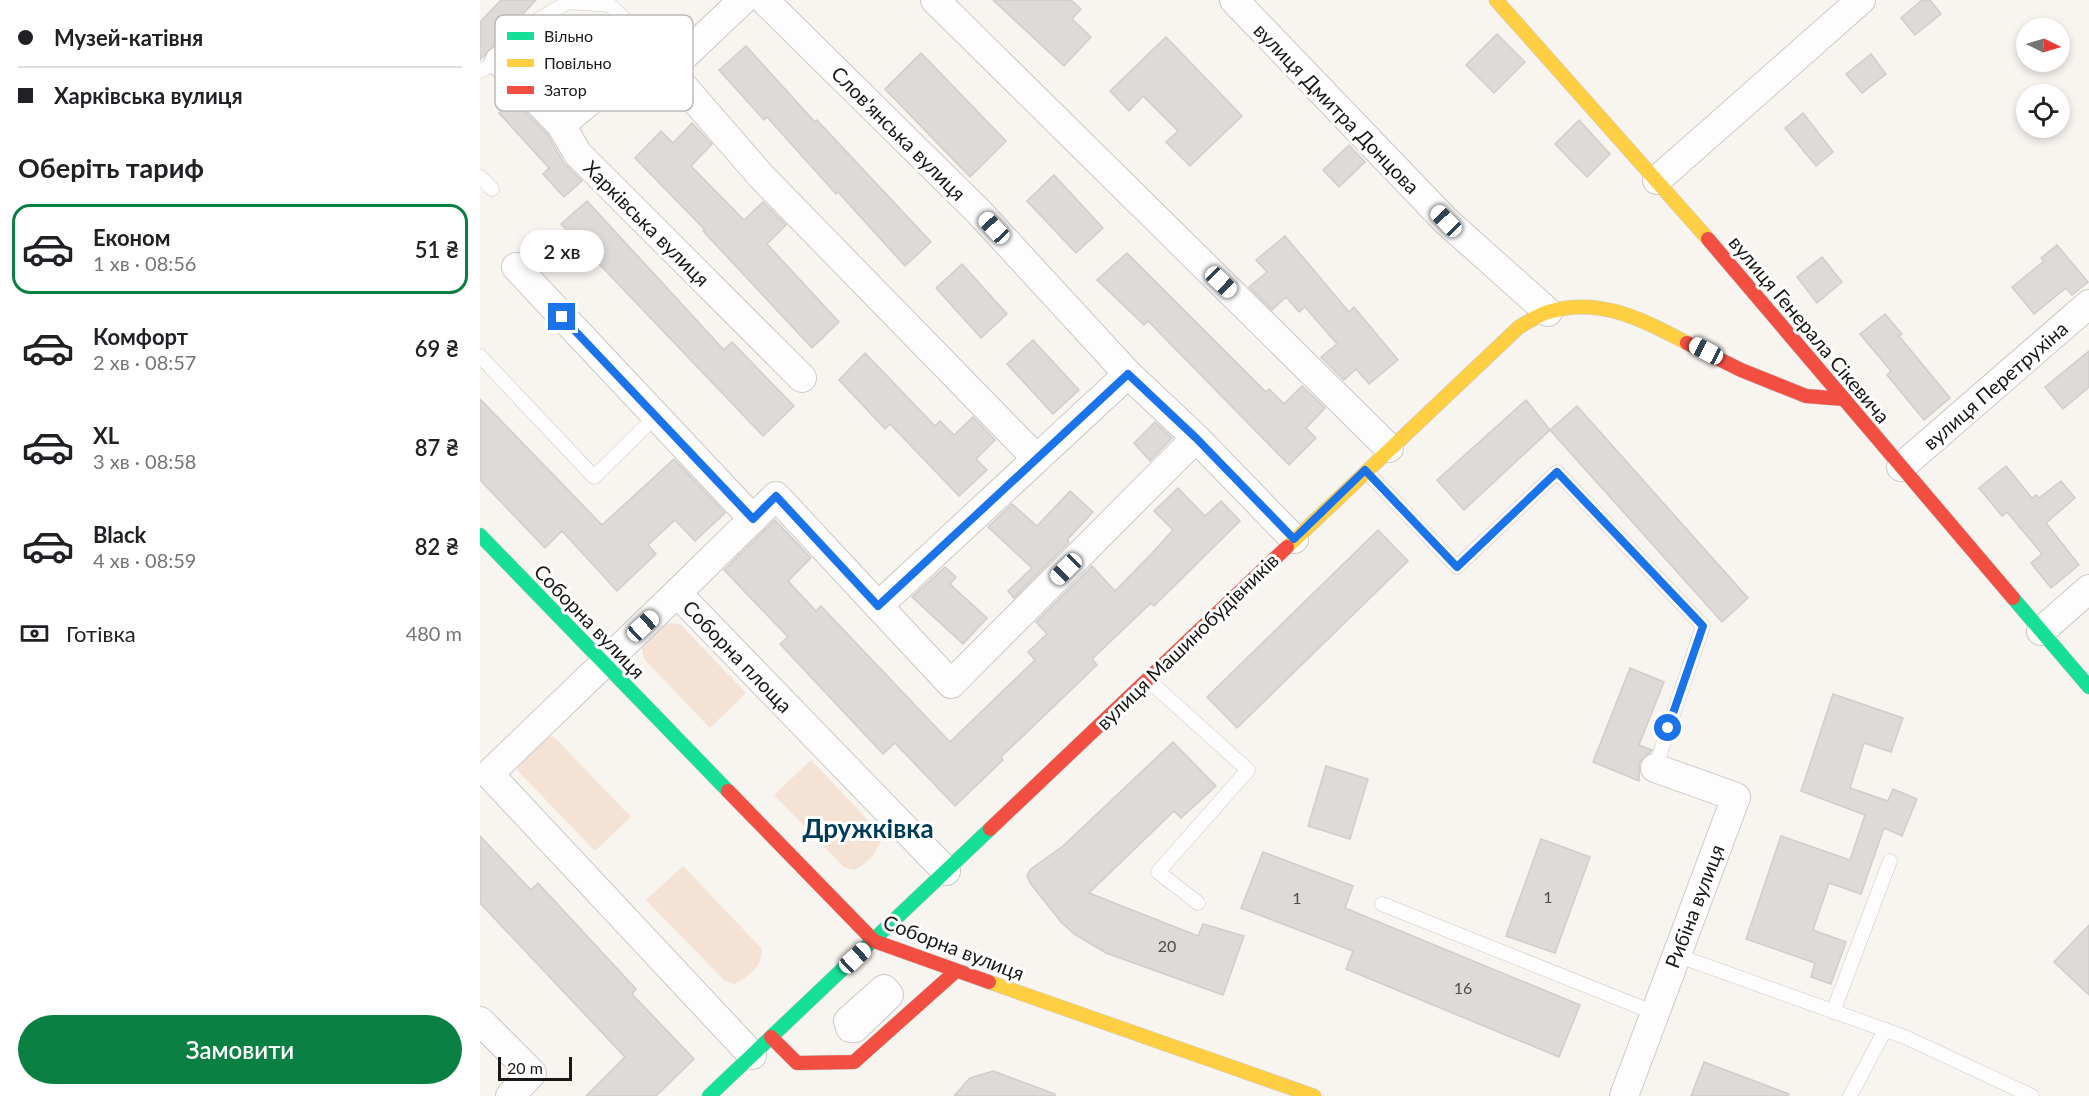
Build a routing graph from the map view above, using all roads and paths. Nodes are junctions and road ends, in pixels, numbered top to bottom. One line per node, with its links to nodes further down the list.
1 (743, 0): 9 (street)
2 (764, 0): 21 (street, Слов'янська вулиця)
3 (935, 0): 26 (street)
4 (1234, 0): 19 (street, вулиця Дмитра Донцова)
5 (1496, 0): 15 (street, вулиця Генерала Сікевича)
6 (1861, 0): 15 (street)
7 (546, 15): 8 (lane)
8 (620, 15)
9 (693, 40)
10 (693, 94): 27 (street)
11 (544, 111): 13 (street, Харківська вулиця)
12 (578, 111): 13 (street)
13 (561, 125): 22 (street, Харківська вулиця)
14 (480, 177): 16 (lane)
15 (1657, 180): 23 (street, вулиця Генерала Сікевича)
16 (492, 189)
17 (516, 267): 24 (street)
18 (2089, 304): 28 (street, вулиця Перетрухіна)
19 (1548, 312): 23 (street, вулиця Машинобудівників); 26 (street, вулиця Машинобудівників)
20 (480, 356): 24 (lane)
21 (1128, 374): 25 (street, Слов'янська вулиця); 27 (street)
22 (802, 378)
23 (1844, 399): 28 (street, вулиця Генерала Сікевича)
24 (655, 417): 30 (street)
25 (1196, 438): 32 (street, Слов'янська вулиця); 35 (street)
26 (1389, 448): 29 (street, вулиця Машинобудівників)
27 (1036, 458): 35 (street)
28 (1901, 466): 36 (street, вулиця Генерала Сікевича)
29 (1365, 470): 32 (street, вулиця Машинобудівників); 40 (lane)
30 (758, 514): 34 (street); 35 (street)
31 (480, 535): 37 (street, Соборна вулиця)
32 (1294, 539): 38 (street, вулиця Машинобудівників)
33 (2089, 589): 36 (street)
34 (677, 593): 37 (street, Соборна площа); 43 (street, Соборна площа)
35 (878, 606)
36 (2041, 631): 39 (street, вулиця Генерала Сікевича)
37 (604, 663): 41 (street, Соборна площа); 46 (street, Соборна вулиця)
38 (1147, 679): 43 (street, вулиця Машинобудівників); 44 (lane)
39 (2089, 687)
40 (1655, 768): 47 (street, Рибіна вулиця)
41 (485, 779): 53 (street, Соборна площа)
42 (1890, 861): 49 (lane)
43 (946, 872): 46 (street, вулиця Машинобудівників)
44 (1198, 903)
45 (1382, 904): 50 (lane)
46 (874, 941): 48 (street, Соборна вулиця); 53 (street, вулиця Машинобудівників)
47 (1676, 955): 49 (lane); 50 (street, Рибіна вулиця)
48 (956, 971): 53 (street); 56 (street, Соборна вулиця)
49 (1833, 1012): 52 (lane)
50 (1655, 1013): 57 (street, Рибіна вулиця)
51 (480, 1021): 54 (street)
52 (1885, 1030): 58 (lane); 59 (lane)
53 (761, 1046): 55 (street, вулиця Машинобудівників)
54 (510, 1096)
55 (709, 1096)
56 (1314, 1096)
57 (1624, 1096)
58 (1850, 1096)
59 (2032, 1096)

